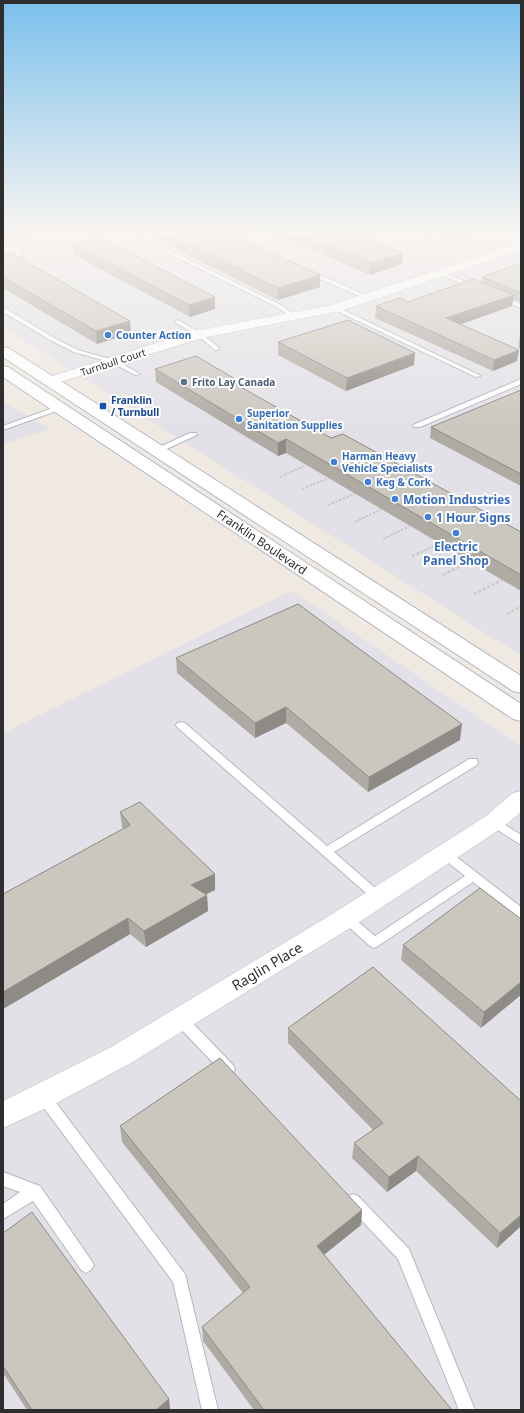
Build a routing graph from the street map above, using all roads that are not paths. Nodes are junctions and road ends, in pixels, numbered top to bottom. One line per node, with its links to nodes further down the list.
1 (257, 295): 9 (lane)
2 (361, 295): 5 (lane)
3 (372, 295): 5 (street, Turnbull Court)
4 (493, 295): 6 (lane)
5 (366, 297): 7 (street, Turnbull Court)
6 (521, 306)
7 (335, 308): 9 (street, Turnbull Court); 17 (lane)
8 (3, 310): 14 (lane)
9 (293, 316): 11 (street, Turnbull Court)
10 (178, 322): 11 (lane)
11 (199, 334): 12 (lane); 14 (street, Turnbull Court)
12 (217, 349)
13 (3, 351): 18 (main road, Franklin Boulevard)
14 (114, 362): 16 (lane); 18 (street, Turnbull Court)
15 (3, 370): 20 (main road, Franklin Boulevard)
16 (137, 374)
17 (478, 376)
18 (51, 381): 24 (main road, Franklin Boulevard)
19 (521, 381): 21 (lane)
20 (61, 408): 22 (lane); 26 (main road, Franklin Boulevard)
21 (417, 424)
22 (3, 428)
23 (192, 435): 24 (lane)
24 (157, 450): 25 (main road, Franklin Boulevard)
25 (521, 686)
26 (521, 714)
27 (181, 725): 32 (lane)
28 (473, 762): 32 (lane)
29 (521, 799): 30 (street, Raglin Place)
30 (494, 822): 31 (lane); 33 (street, Raglin Place)
31 (521, 841)
32 (326, 852): 35 (lane)
33 (445, 854): 34 (lane); 35 (street, Raglin Place)
34 (473, 876): 36 (lane); 37 (lane)
35 (378, 897): 37 (street, Raglin Place)
36 (521, 914)
37 (346, 918): 38 (street, Raglin Place)
38 (180, 1019): 39 (lane); 40 (street, Raglin Place)
39 (235, 1077)
40 (43, 1096): 41 (street, Raglin Place); 47 (lane)
41 (3, 1115)
42 (3, 1179): 43 (lane)
43 (35, 1191): 45 (lane); 46 (lane)
44 (344, 1191): 48 (lane)
45 (3, 1212)
46 (86, 1265)
47 (210, 1410)
48 (467, 1410)

